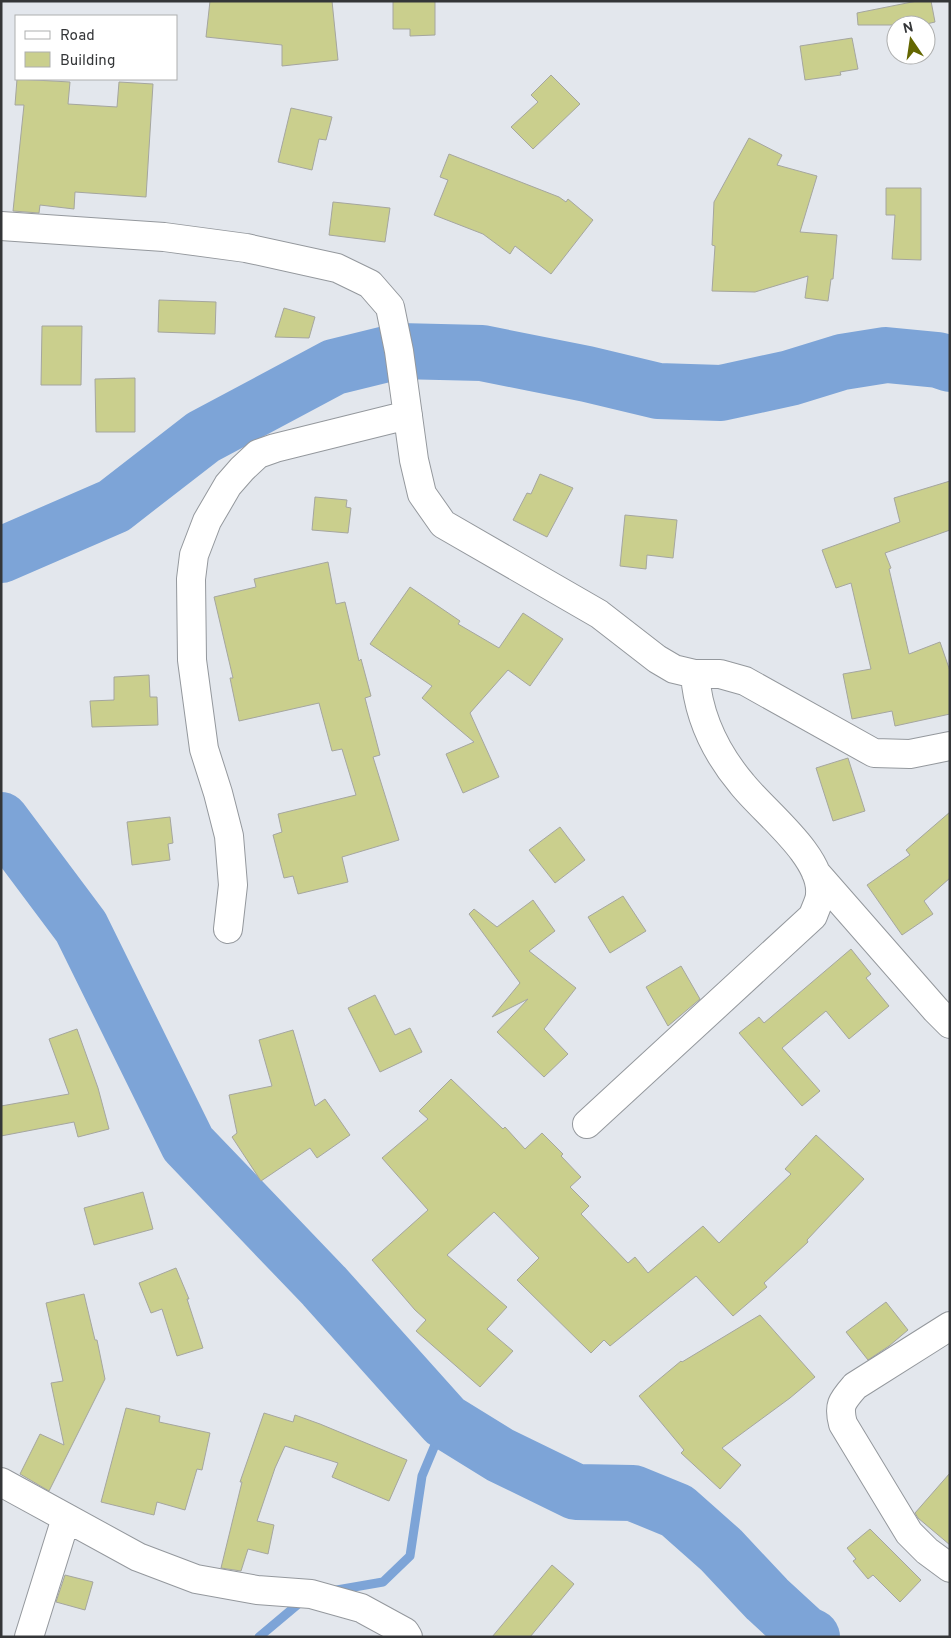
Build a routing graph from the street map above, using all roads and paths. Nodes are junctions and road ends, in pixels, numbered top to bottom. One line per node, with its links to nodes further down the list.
1 (1, 226): 2 (street)
2 (408, 415): 3 (street); 6 (street)
3 (695, 674): 4 (street); 5 (street)
4 (950, 746)
5 (816, 873): 7 (street); 8 (street)
6 (228, 929)
7 (950, 1024)
8 (587, 1124)
9 (950, 1326): 12 (street)
10 (1, 1482): 11 (street)
11 (66, 1518): 13 (street); 14 (street)
12 (950, 1568)
13 (29, 1637)
14 (408, 1637)

